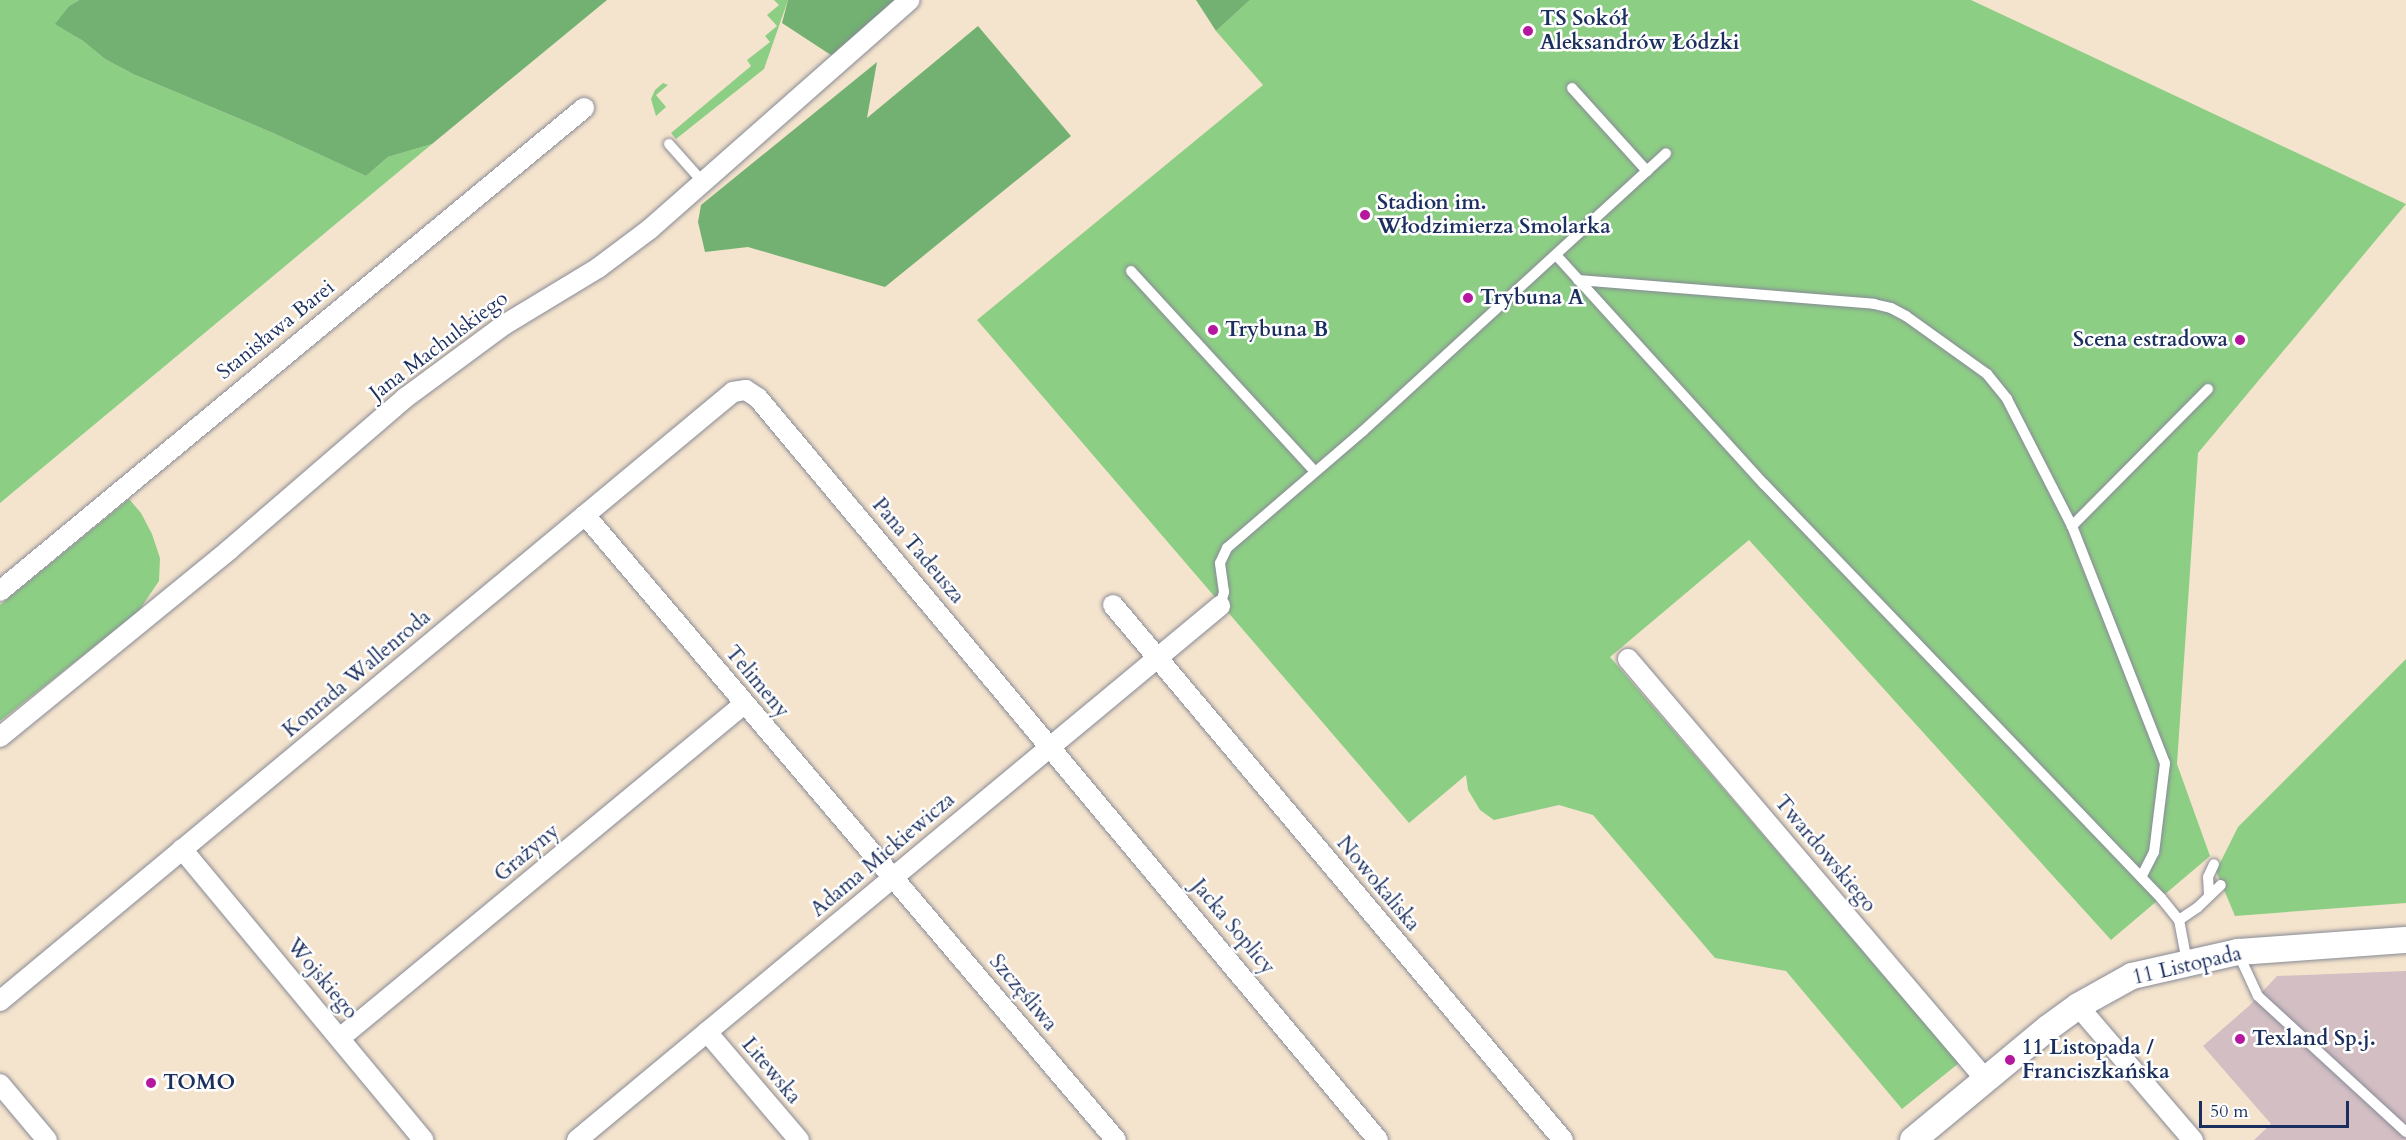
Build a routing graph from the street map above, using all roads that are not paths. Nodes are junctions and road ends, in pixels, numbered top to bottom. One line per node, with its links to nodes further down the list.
1 (910, 0): 7 (street, Jana Machulskiego)
2 (1572, 88): 6 (lane)
3 (584, 108): 16 (street, Stanisława Barei)
4 (669, 144): 7 (lane)
5 (1666, 153): 6 (lane)
6 (1647, 171): 8 (lane)
7 (702, 181): 22 (street, Jana Machulskiego)
8 (1557, 256): 10 (lane); 13 (lane)
9 (1131, 271): 13 (lane)
10 (1578, 280): 15 (lane); 26 (lane)
11 (2208, 389): 15 (lane)
12 (747, 390): 14 (street, Konrada Wallenroda); 23 (street, Pana Tadeusza)
13 (1314, 471): 18 (lane)
14 (585, 515): 21 (street, Telimeny); 24 (street, Konrada Wallenroda)
15 (2072, 526): 26 (lane)
16 (0, 591)
17 (1113, 605): 19 (street, Nowokaliska)
18 (1220, 606): 19 (street, Adama Mickiewicza)
19 (1157, 658): 23 (street, Adama Mickiewicza); 48 (street, Nowokaliska)
20 (1628, 659): 38 (street, Twardowskiego)
21 (744, 704): 27 (street, Telimeny); 37 (street, Grażyny)
22 (0, 737)
23 (1050, 745): 27 (street, Adama Mickiewicza); 47 (street, Jacka Soplicy)
24 (182, 849): 34 (street, Konrada Wallenroda); 37 (street, Wojskiego)
25 (2214, 864): 29 (lane)
26 (2141, 877): 30 (lane)
27 (894, 878): 36 (street, Adama Mickiewicza); 46 (street, Szczęśliwa)
28 (2221, 885): 29 (lane)
29 (2209, 895): 30 (lane)
30 (2179, 920): 33 (lane)
31 (2406, 940): 32 (street, 11 Listopada)
32 (2238, 952): 33 (street, 11 Listopada); 40 (lane)
33 (2187, 962): 35 (street, 11 Listopada)
34 (0, 1001)
35 (2078, 1006): 38 (street, 11 Listopada); 49 (street)
36 (707, 1032): 44 (street, Adama Mickiewicza); 45 (street, Litewska)
37 (340, 1038): 43 (street, Wojskiego)
38 (1986, 1080): 41 (street, 11 Listopada)
39 (0, 1084): 42 (street)
40 (2406, 1132)
41 (1920, 1138)
42 (47, 1140)
43 (424, 1140)
44 (577, 1140)
45 (799, 1140)
46 (1116, 1140)
47 (1378, 1140)
48 (1563, 1140)
49 (2193, 1140)

